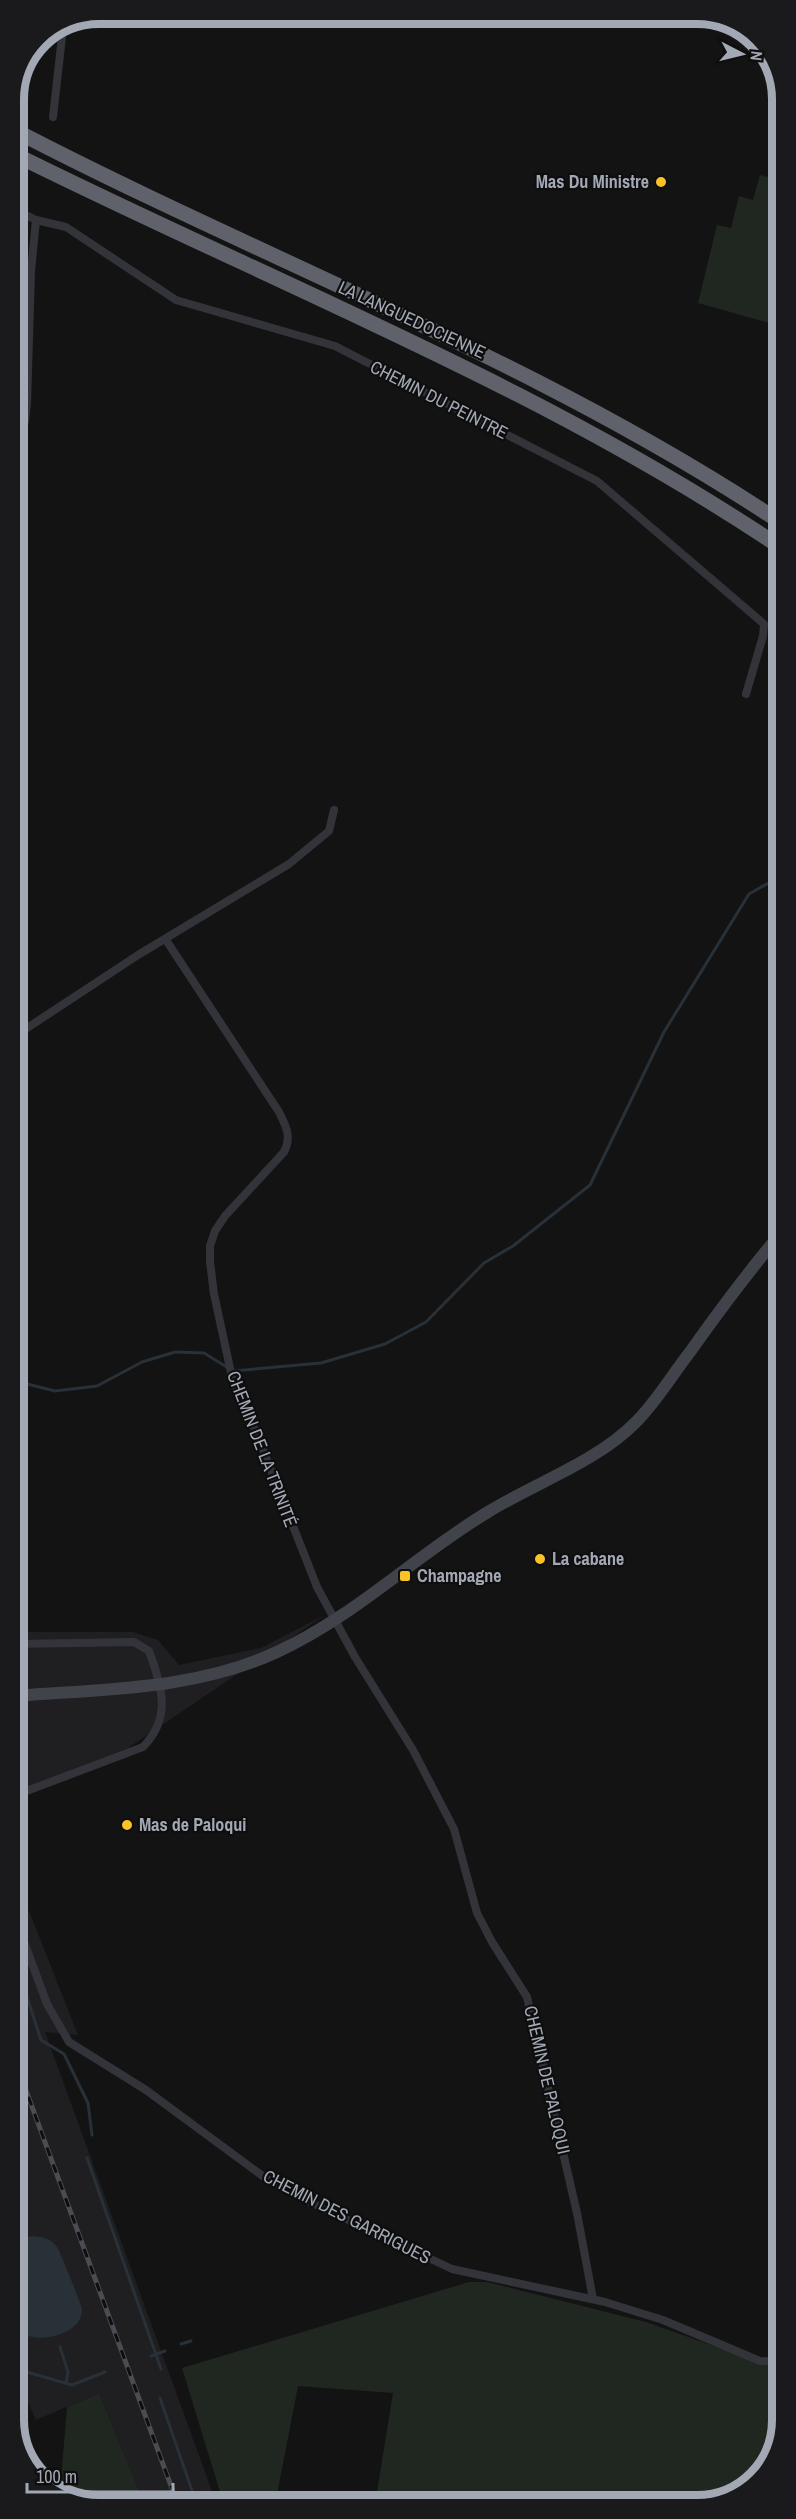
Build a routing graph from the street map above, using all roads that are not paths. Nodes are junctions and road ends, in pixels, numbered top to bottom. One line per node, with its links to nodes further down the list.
1 (62, 34): 2 (street)
2 (53, 117)
3 (24, 135): 8 (highway, LA LANGUEDOCIENNE)
4 (24, 159): 9 (highway, LA LANGUEDOCIENNE)
5 (24, 214): 6 (street, CHEMIN DU PEINTRE)
6 (36, 220): 7 (street); 10 (street, CHEMIN DU PEINTRE)
7 (24, 423)
8 (772, 517)
9 (772, 542)
10 (746, 694)
11 (334, 810): 12 (street)
12 (166, 940): 13 (street); 15 (street, CHEMIN DE LA TRINITÉ)
13 (24, 1030)
14 (772, 1244): 15 (street)
15 (333, 1620): 17 (street); 21 (street, CHEMIN DE PALOQUI)
16 (24, 1644): 17 (street)
17 (160, 1684): 18 (street); 19 (street)
18 (24, 1695)
19 (24, 1792)
20 (24, 1942): 21 (street, CHEMIN DES GARRIGUES)
21 (593, 2299): 22 (street, CHEMIN DES GARRIGUES)
22 (772, 2362)

